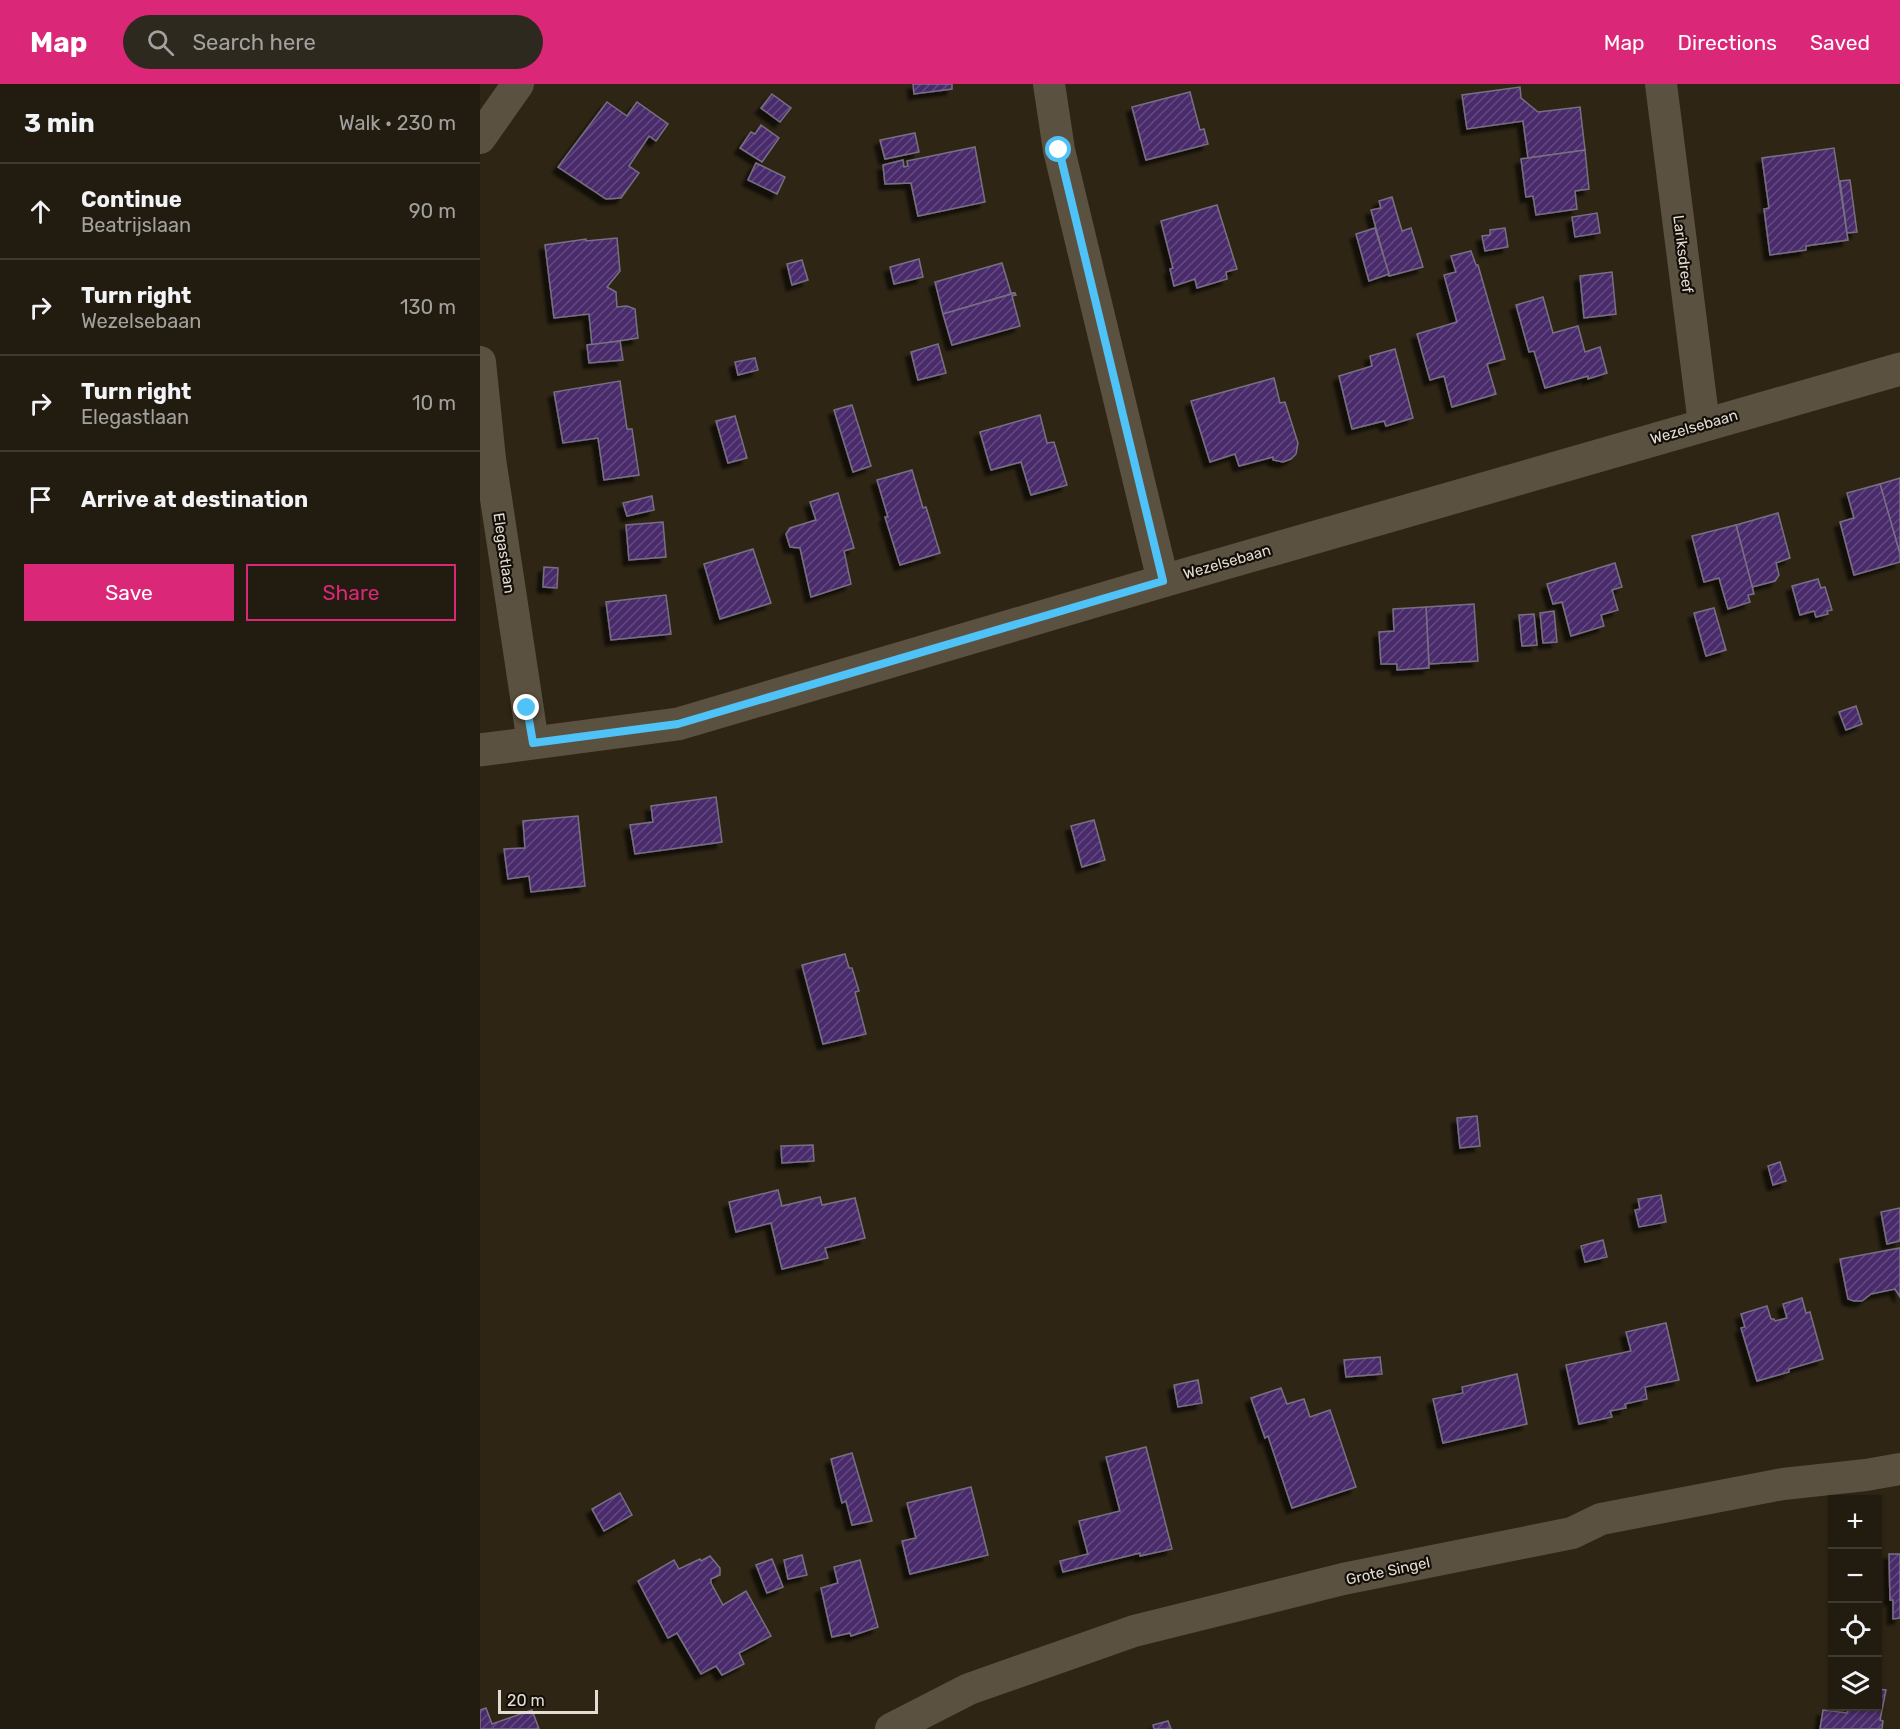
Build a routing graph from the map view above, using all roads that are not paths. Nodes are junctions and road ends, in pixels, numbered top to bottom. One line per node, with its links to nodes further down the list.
1 (518, 84): 4 (street)
2 (1049, 84): 8 (street)
3 (1661, 84): 7 (street, Lariksdreef)
4 (480, 138)
5 (480, 362): 9 (street, Elegastlaan)
6 (1900, 369): 7 (street, Wezelsebaan)
7 (1704, 424): 8 (street, Wezelsebaan)
8 (1163, 581): 9 (street, Wezelsebaan)
9 (533, 743): 10 (street, Wezelsebaan)
10 (480, 750)
11 (1900, 1469): 12 (street, Grote Singel)
12 (891, 1729)

